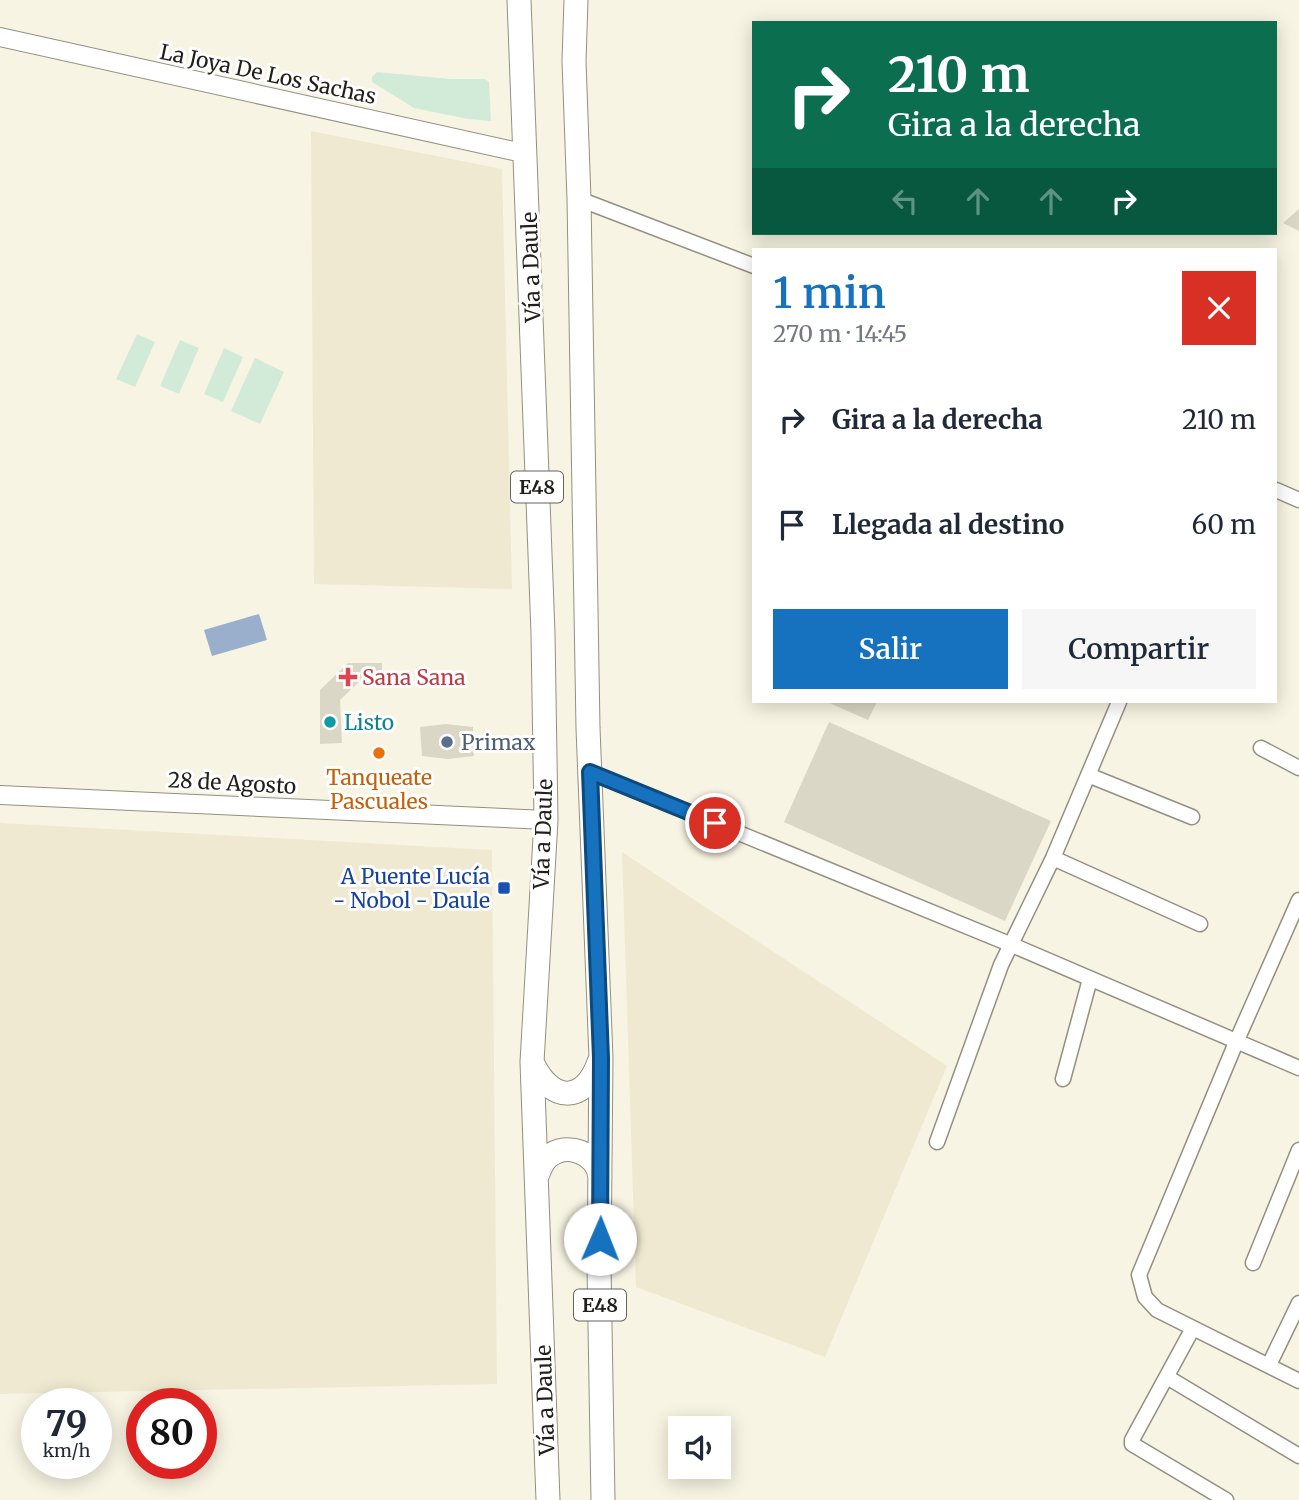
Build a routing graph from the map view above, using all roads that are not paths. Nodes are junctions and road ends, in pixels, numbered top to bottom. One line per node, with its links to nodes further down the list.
1 (519, 0): 4 (highway, Vía a Daule / E48)
2 (576, 0): 5 (highway, E48)
3 (0, 37): 4 (street, La Joya De Los Sachas)
4 (527, 153): 16 (highway, Vía a Daule / E48)
5 (579, 199): 6 (street); 12 (highway, E48)
6 (752, 265)
7 (1277, 490): 8 (street)
8 (1299, 500)
9 (1119, 703): 13 (street)
10 (1261, 748): 11 (street)
11 (1299, 768)
12 (590, 772): 20 (street); 23 (highway, E48)
13 (1088, 775): 15 (street); 17 (street)
14 (0, 795): 16 (street, 28 de Agosto)
15 (1192, 817)
16 (546, 820): 24 (highway, Vía a Daule / E48)
17 (1053, 858): 19 (street); 20 (street)
18 (1299, 900): 22 (street)
19 (1200, 924)
20 (1012, 945): 21 (street); 27 (street)
21 (1090, 979): 22 (street); 26 (street)
22 (1237, 1040): 25 (street); 33 (street)
23 (601, 1058): 24 (highway); 30 (highway, E48)
24 (533, 1062): 29 (highway, Vía a Daule / E48)
25 (1299, 1068)
26 (1063, 1079)
27 (937, 1142)
28 (1299, 1150): 31 (street)
29 (537, 1176): 30 (highway); 38 (highway, Vía a Daule / E48)
30 (601, 1184): 39 (highway, E48)
31 (1253, 1263)
32 (1299, 1303): 34 (street)
33 (1193, 1328): 34 (street); 35 (street)
34 (1269, 1364): 36 (street)
35 (1167, 1377): 37 (street); 40 (street)
36 (1299, 1381)
37 (1299, 1456)
38 (548, 1500)
39 (603, 1500)
40 (1226, 1500)

